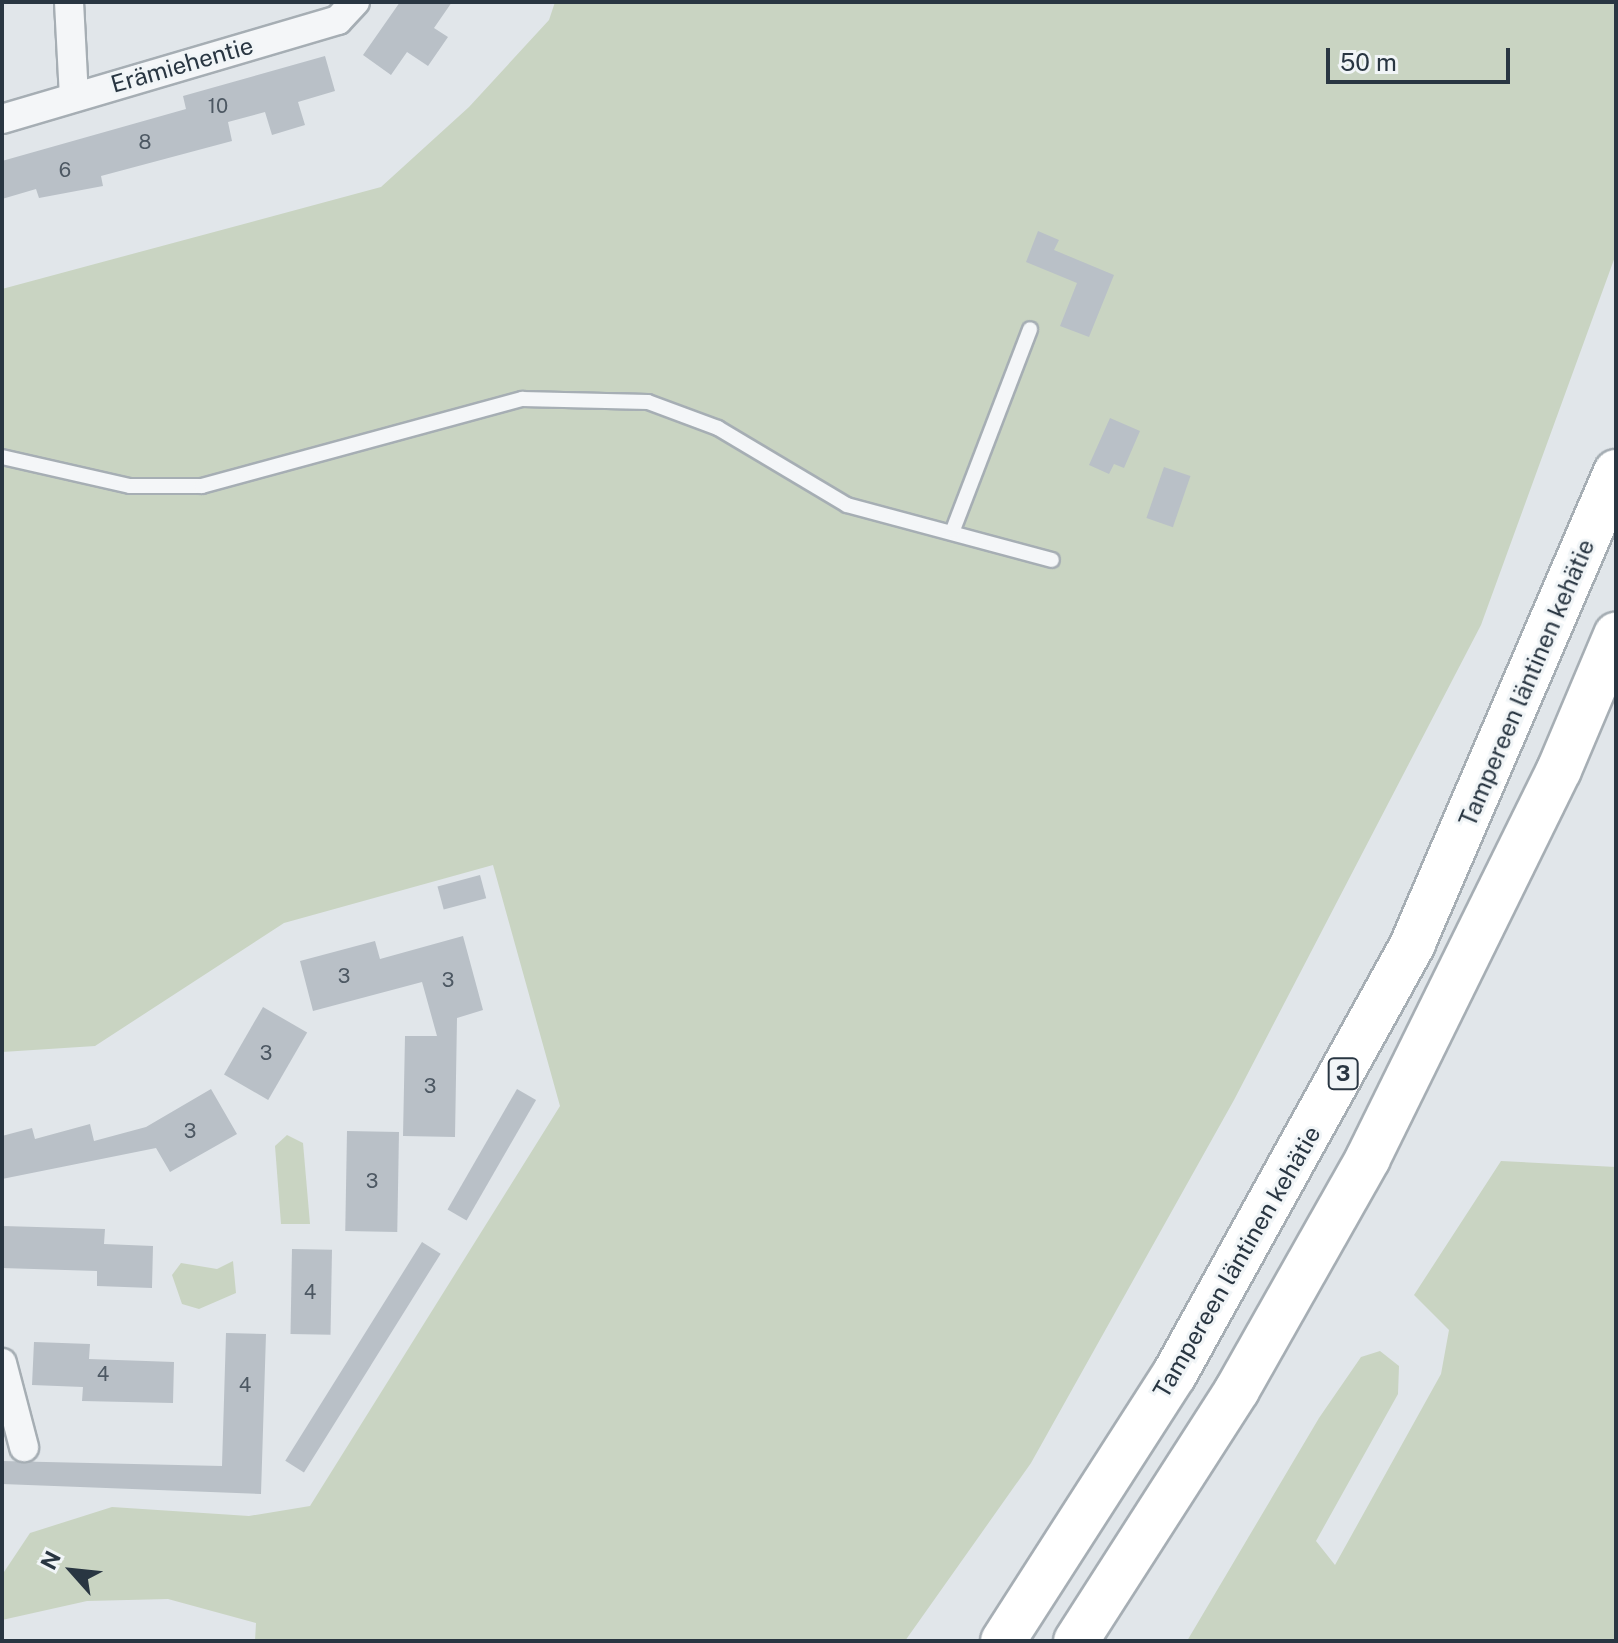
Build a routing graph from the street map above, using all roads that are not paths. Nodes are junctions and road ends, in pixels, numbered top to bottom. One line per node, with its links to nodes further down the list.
1 (69, 2): 3 (street)
2 (355, 2): 3 (street, Erämiehentie)
3 (74, 97): 4 (street, Erämiehentie)
4 (2, 119)
5 (1030, 329): 8 (lane)
6 (2, 457): 8 (lane)
7 (1616, 472): 13 (highway, Tampereen läntinen kehätie / 3)
8 (953, 530): 9 (lane)
9 (1052, 560)
10 (1616, 635): 14 (highway)
11 (2, 1363): 12 (street)
12 (24, 1447)
13 (1003, 1641)
14 (1076, 1641)

